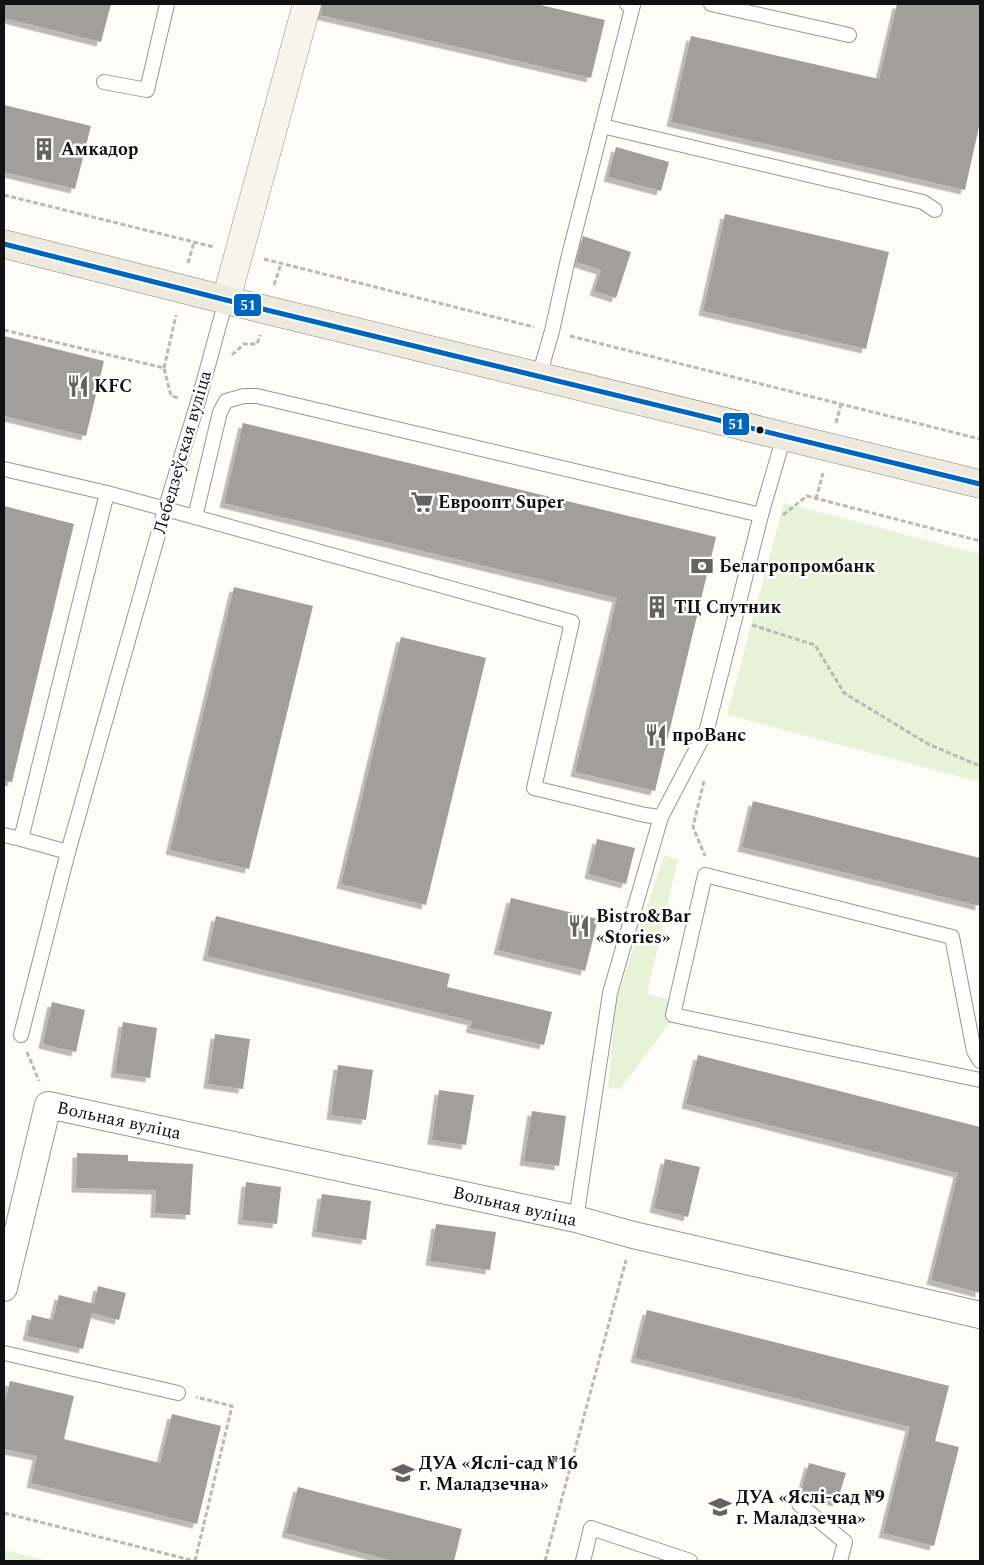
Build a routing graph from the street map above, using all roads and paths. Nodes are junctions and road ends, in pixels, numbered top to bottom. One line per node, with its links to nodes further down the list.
1 (167, 4): 6 (lane)
2 (307, 4): 11 (main road, Лебедзеўская вуліца)
3 (635, 4): 7 (lane)
4 (711, 4): 5 (lane)
5 (849, 35)
6 (104, 82)
7 (602, 126): 9 (lane); 13 (lane)
8 (4, 195): 11 (path)
9 (935, 210)
10 (4, 244): 12 (main road)
11 (239, 253): 12 (main road, Лебедзеўская вуліца); 13 (path)
12 (226, 300): 14 (main road); 20 (lane, Лебедзеўская вуліца)
13 (552, 331): 14 (lane); 16 (path)
14 (538, 376): 15 (main road)
15 (784, 436): 18 (main road); 21 (lane)
16 (980, 439)
17 (4, 469): 19 (lane)
18 (980, 484)
19 (107, 493): 20 (lane); 28 (lane)
20 (165, 510): 22 (lane); 29 (lane, Лебедзеўская вуліца)
21 (761, 515): 22 (lane); 23 (lane)
22 (195, 517): 25 (lane)
23 (735, 620): 24 (path); 25 (lane)
24 (980, 766)
25 (661, 817): 35 (lane)
26 (693, 826): 30 (path)
27 (4, 835): 28 (lane)
28 (21, 839): 29 (lane)
29 (68, 852): 31 (lane, Лебедзеўская вуліца)
30 (713, 877): 32 (lane); 33 (lane)
31 (21, 1035): 34 (path)
32 (980, 1061)
33 (980, 1080)
34 (48, 1105): 35 (street, Вольная вуліца); 37 (street)
35 (576, 1219): 36 (street, Вольная вуліца)
36 (633, 1236): 38 (street, Вольная вуліца); 44 (path)
37 (4, 1288)
38 (980, 1315)
39 (4, 1353): 40 (lane)
40 (178, 1393): 43 (path)
41 (799, 1504): 47 (lane)
42 (4, 1513): 43 (path)
43 (195, 1561)
44 (545, 1561)
45 (583, 1561): 46 (lane)
46 (690, 1561)
47 (840, 1561)

